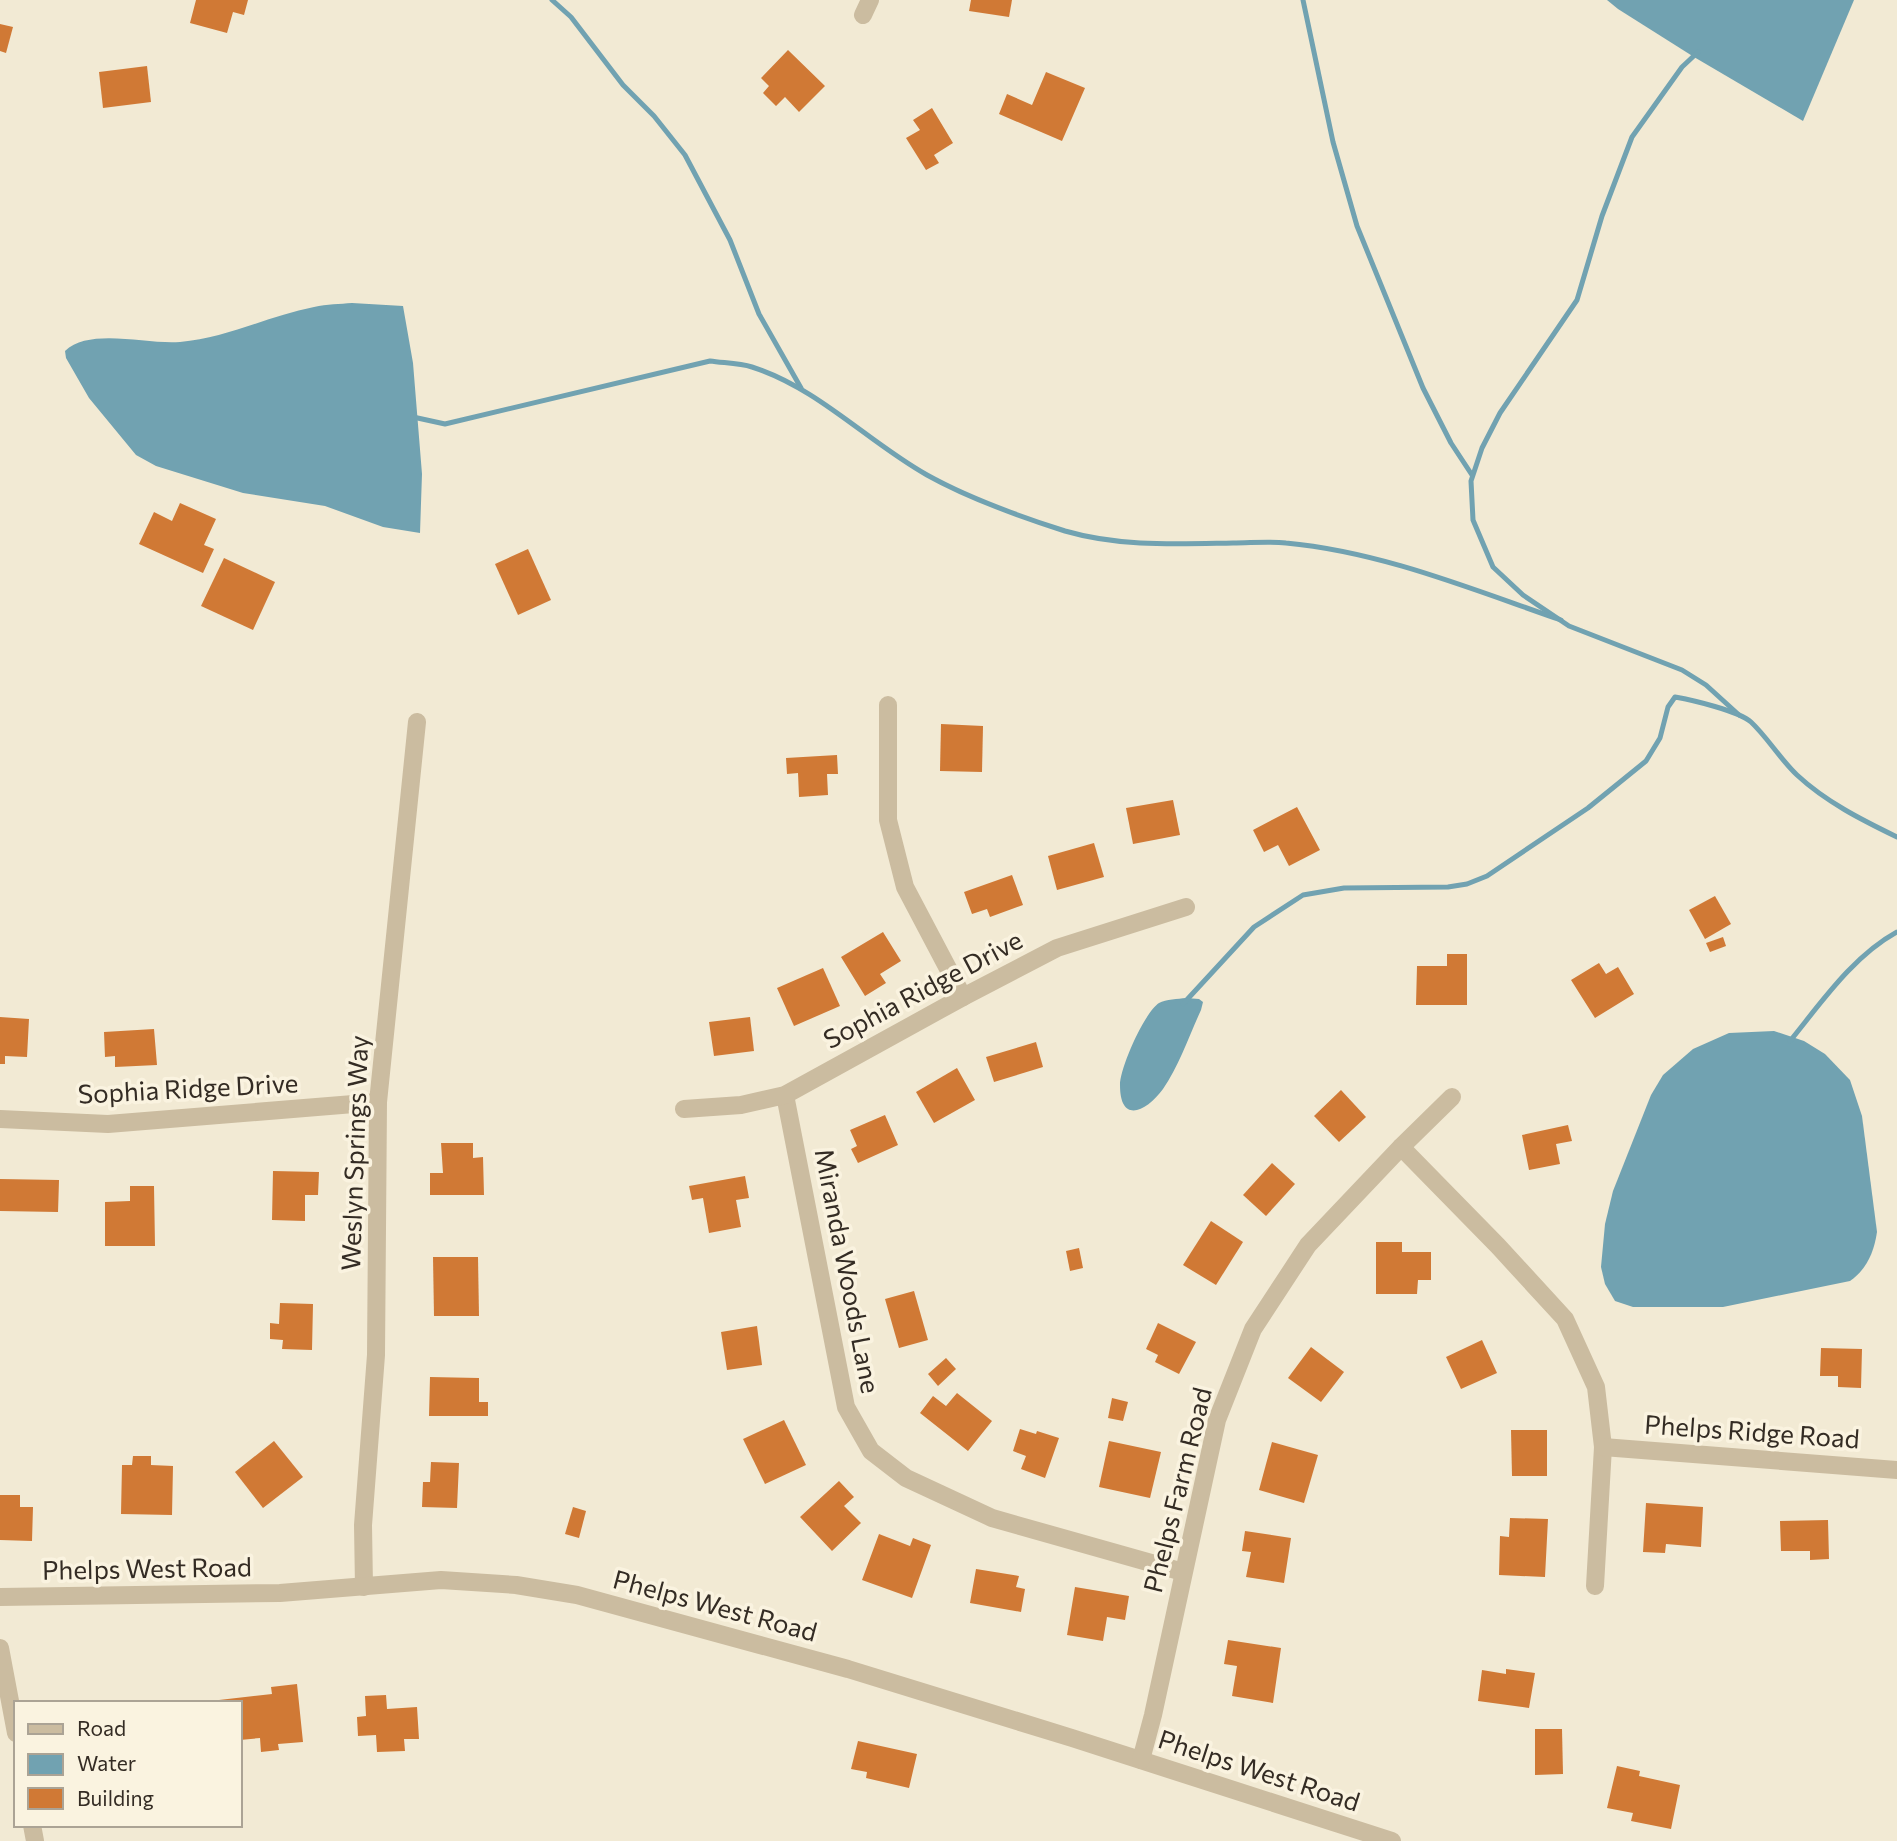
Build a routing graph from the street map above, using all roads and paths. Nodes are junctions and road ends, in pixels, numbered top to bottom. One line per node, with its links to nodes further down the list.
1 (888, 705): 4 (street)
2 (416, 722): 7 (street, Weslyn Springs Way)
3 (1186, 907): 4 (street, Sophia Ridge Drive)
4 (963, 997): 5 (street, Sophia Ridge Drive)
5 (785, 1095): 8 (street, Sophia Ridge Drive); 13 (street, Miranda Woods Lane)
6 (1452, 1097): 10 (street, Phelps Farm Road)
7 (378, 1102): 9 (street, Sophia Ridge Drive); 15 (street, Weslyn Springs Way)
8 (684, 1109)
9 (0, 1119)
10 (1401, 1147): 11 (street); 13 (street, Phelps Farm Road)
11 (1603, 1447): 12 (street, Phelps Ridge Road); 14 (street)
12 (1897, 1470)
13 (1183, 1572): 19 (street, Phelps Farm Road)
14 (1595, 1586)
15 (364, 1587): 16 (street, Phelps West Road); 19 (street, Phelps West Road)
16 (0, 1597)
17 (0, 1648): 18 (street)
18 (14, 1722)
19 (1141, 1760): 20 (street, Phelps West Road)
20 (1392, 1841)

